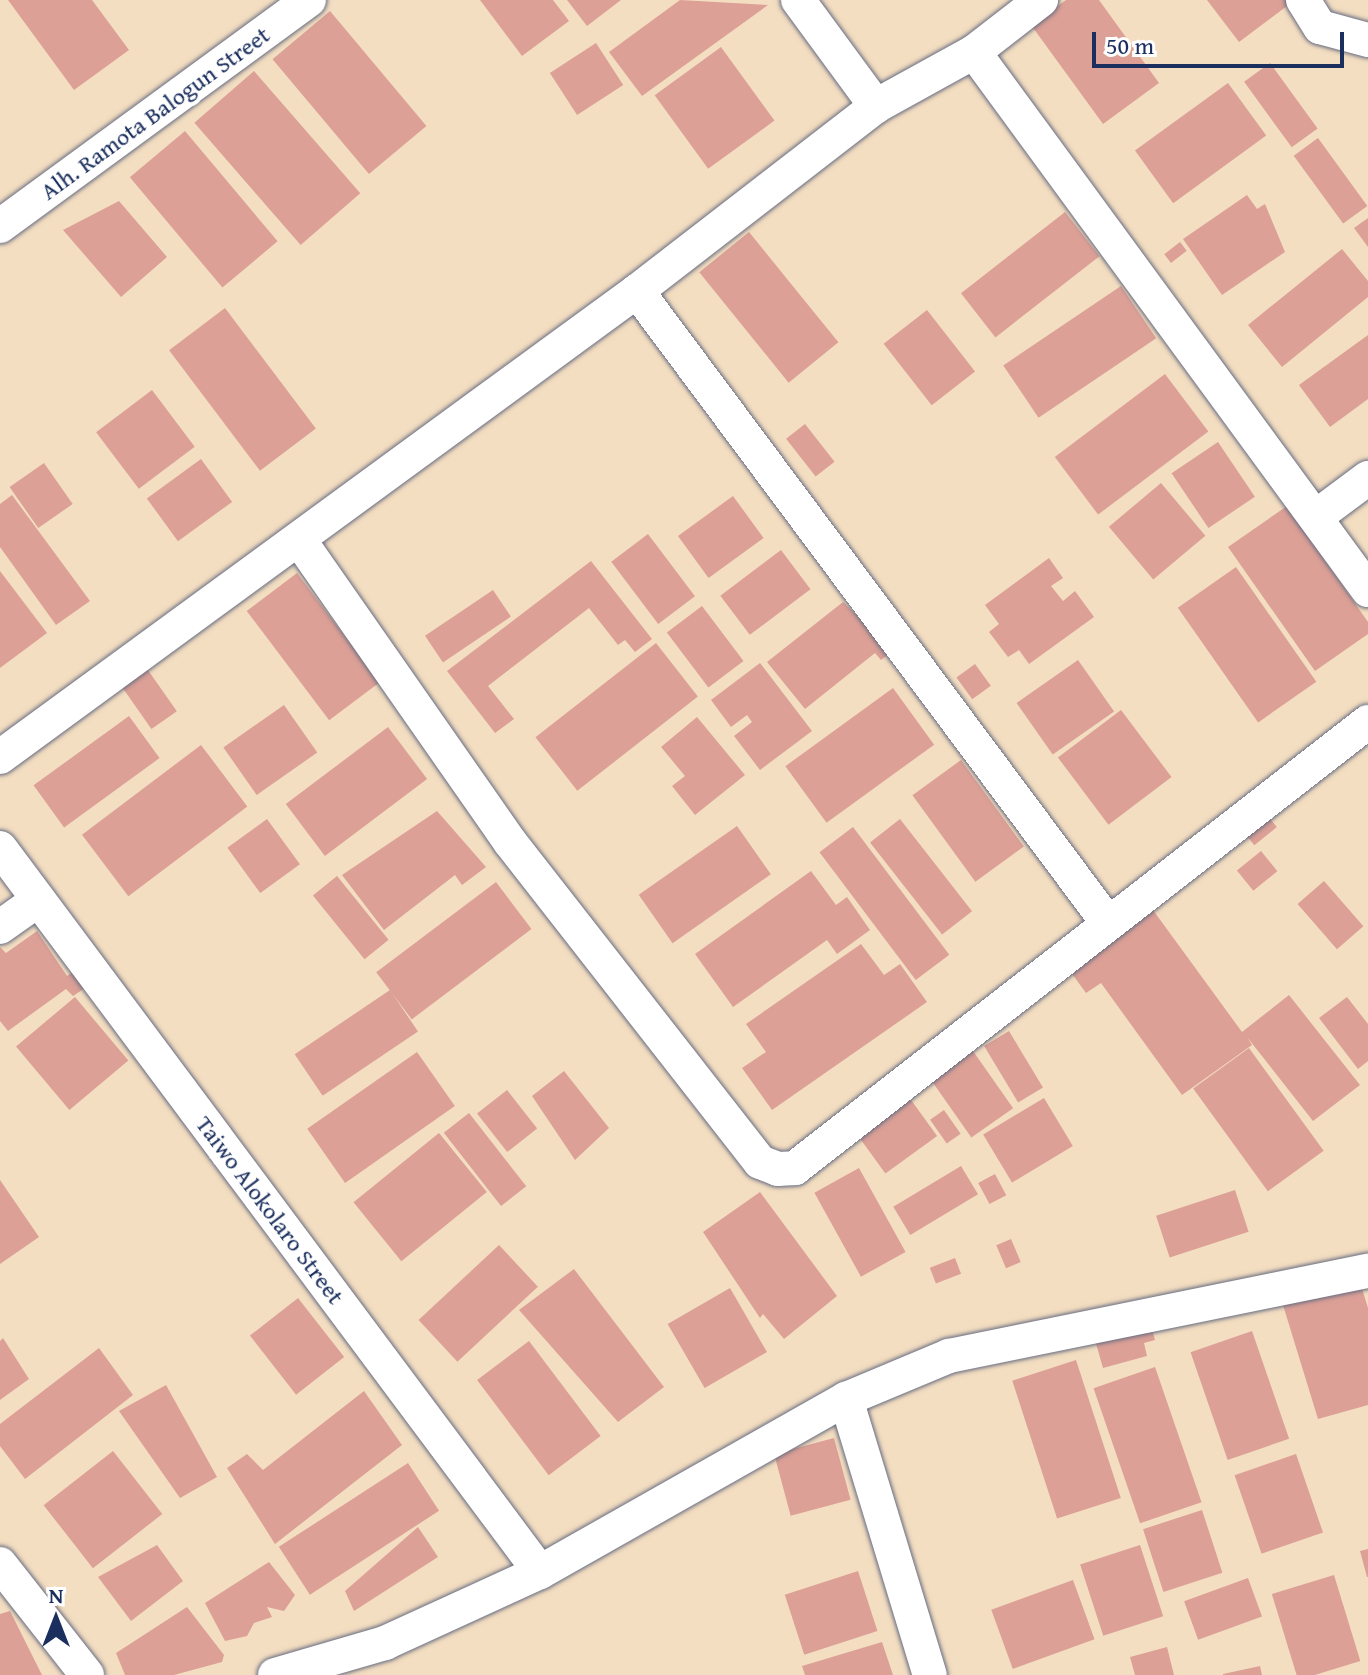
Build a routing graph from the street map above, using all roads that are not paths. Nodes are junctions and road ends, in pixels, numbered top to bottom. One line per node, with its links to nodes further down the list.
1 (309, 0): 8 (street, Alh. Ramota Balogun Street)
2 (798, 0): 7 (street)
3 (1041, 0): 6 (street)
4 (1303, 0): 5 (street)
5 (1368, 40)
6 (974, 52): 7 (street); 11 (street)
7 (876, 106): 9 (street)
8 (0, 226)
9 (637, 291): 12 (street); 18 (street)
10 (1368, 478): 11 (street)
11 (1317, 516): 13 (street)
12 (300, 541): 15 (street); 18 (street)
13 (1368, 590)
14 (1368, 722): 18 (street)
15 (0, 757)
16 (0, 848): 17 (street, Taiwo Alokolaro Street)
17 (38, 900): 19 (street); 23 (street, Taiwo Alokolaro Street)
18 (1105, 919)
19 (0, 927)
20 (1368, 1271): 21 (street)
21 (846, 1399): 23 (street); 26 (street)
22 (0, 1564): 24 (street)
23 (540, 1572): 25 (street)
24 (87, 1675)
25 (275, 1675)
26 (930, 1675)

